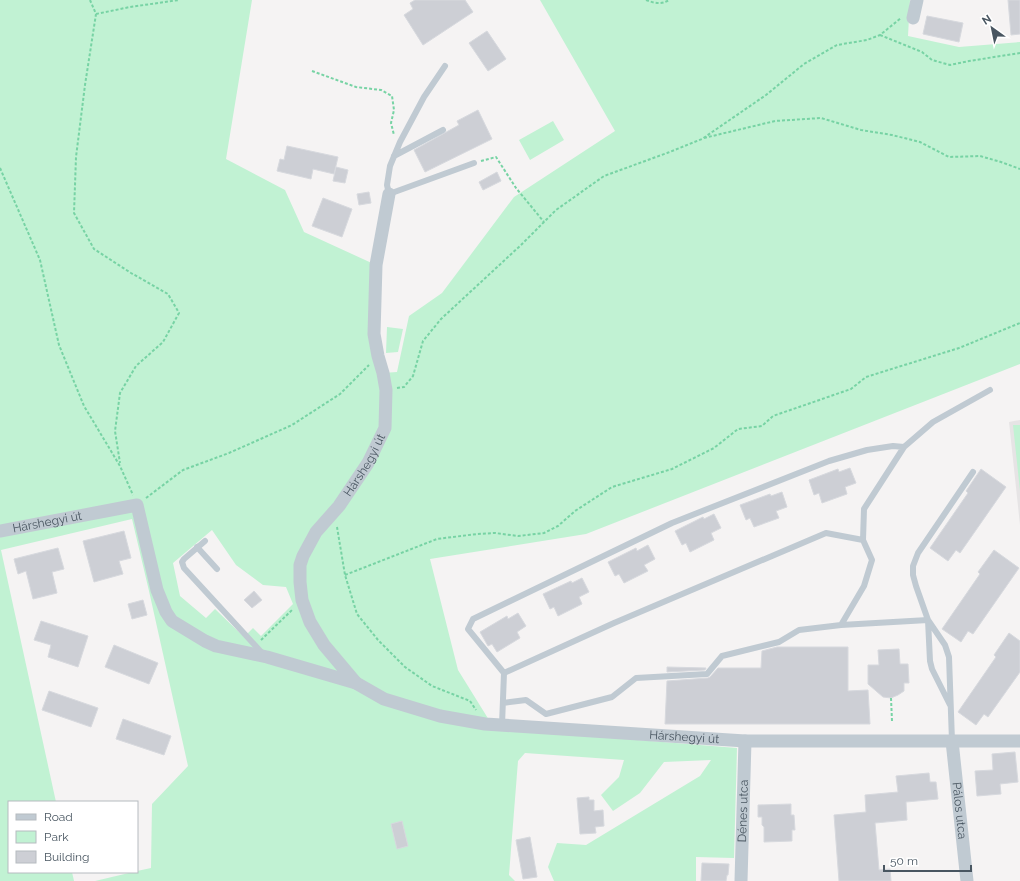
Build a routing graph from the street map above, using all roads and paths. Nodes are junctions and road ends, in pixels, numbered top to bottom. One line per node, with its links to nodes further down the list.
1 (90, 0): 6 (path)
2 (179, 0): 6 (path)
3 (646, 0): 4 (path)
4 (669, 0)
5 (917, 0): 7 (street)
6 (96, 14): 26 (path)
7 (908, 18): 8 (path)
8 (880, 35): 9 (path); 13 (path)
9 (1020, 53)
10 (445, 66): 14 (lane)
11 (312, 71): 14 (path)
12 (443, 130): 15 (lane)
13 (702, 139): 18 (path); 20 (path)
14 (400, 142): 15 (lane)
15 (394, 156): 19 (lane)
16 (474, 163): 19 (lane); 20 (path)
17 (0, 168): 26 (path)
18 (1020, 169)
19 (389, 194): 22 (street, Hárshegyi út)
20 (544, 222): 23 (path)
21 (1020, 323): 35 (path)
22 (378, 356): 23 (street, Hárshegyi út); 28 (path)
23 (386, 390): 29 (street, Hárshegyi út)
24 (990, 390): 25 (lane)
25 (904, 447): 31 (lane); 41 (lane)
26 (120, 466): 28 (path)
27 (973, 472): 37 (lane)
28 (137, 505): 30 (street, Hárshegyi út); 40 (street, Hárshegyi út)
29 (339, 506): 35 (path); 36 (street, Hárshegyi út)
30 (0, 531)
31 (862, 540): 38 (lane); 41 (lane)
32 (205, 541): 33 (lane)
33 (197, 547): 34 (lane); 39 (lane)
34 (217, 569)
35 (345, 575): 47 (path)
36 (302, 600): 39 (path); 42 (street, Hárshegyi út)
37 (928, 620): 38 (lane); 45 (lane); 45 (lane)
38 (841, 625): 44 (lane)
39 (256, 645): 40 (lane)
40 (267, 658): 42 (street, Hárshegyi út)
41 (504, 673): 44 (lane)
42 (356, 683): 47 (street, Hárshegyi út)
43 (891, 698): 46 (path)
44 (503, 703): 48 (lane)
45 (951, 708): 50 (lane)
46 (892, 721)
47 (486, 724): 48 (street, Hárshegyi út)
48 (502, 725): 49 (street, Hárshegyi út)
49 (745, 741): 50 (street, Hárshegyi út); 52 (street, Dénes utca)
50 (952, 741): 51 (street, Hárshegyi út); 53 (street, Pálos utca)
51 (1020, 741)
52 (741, 881)
53 (967, 881)

